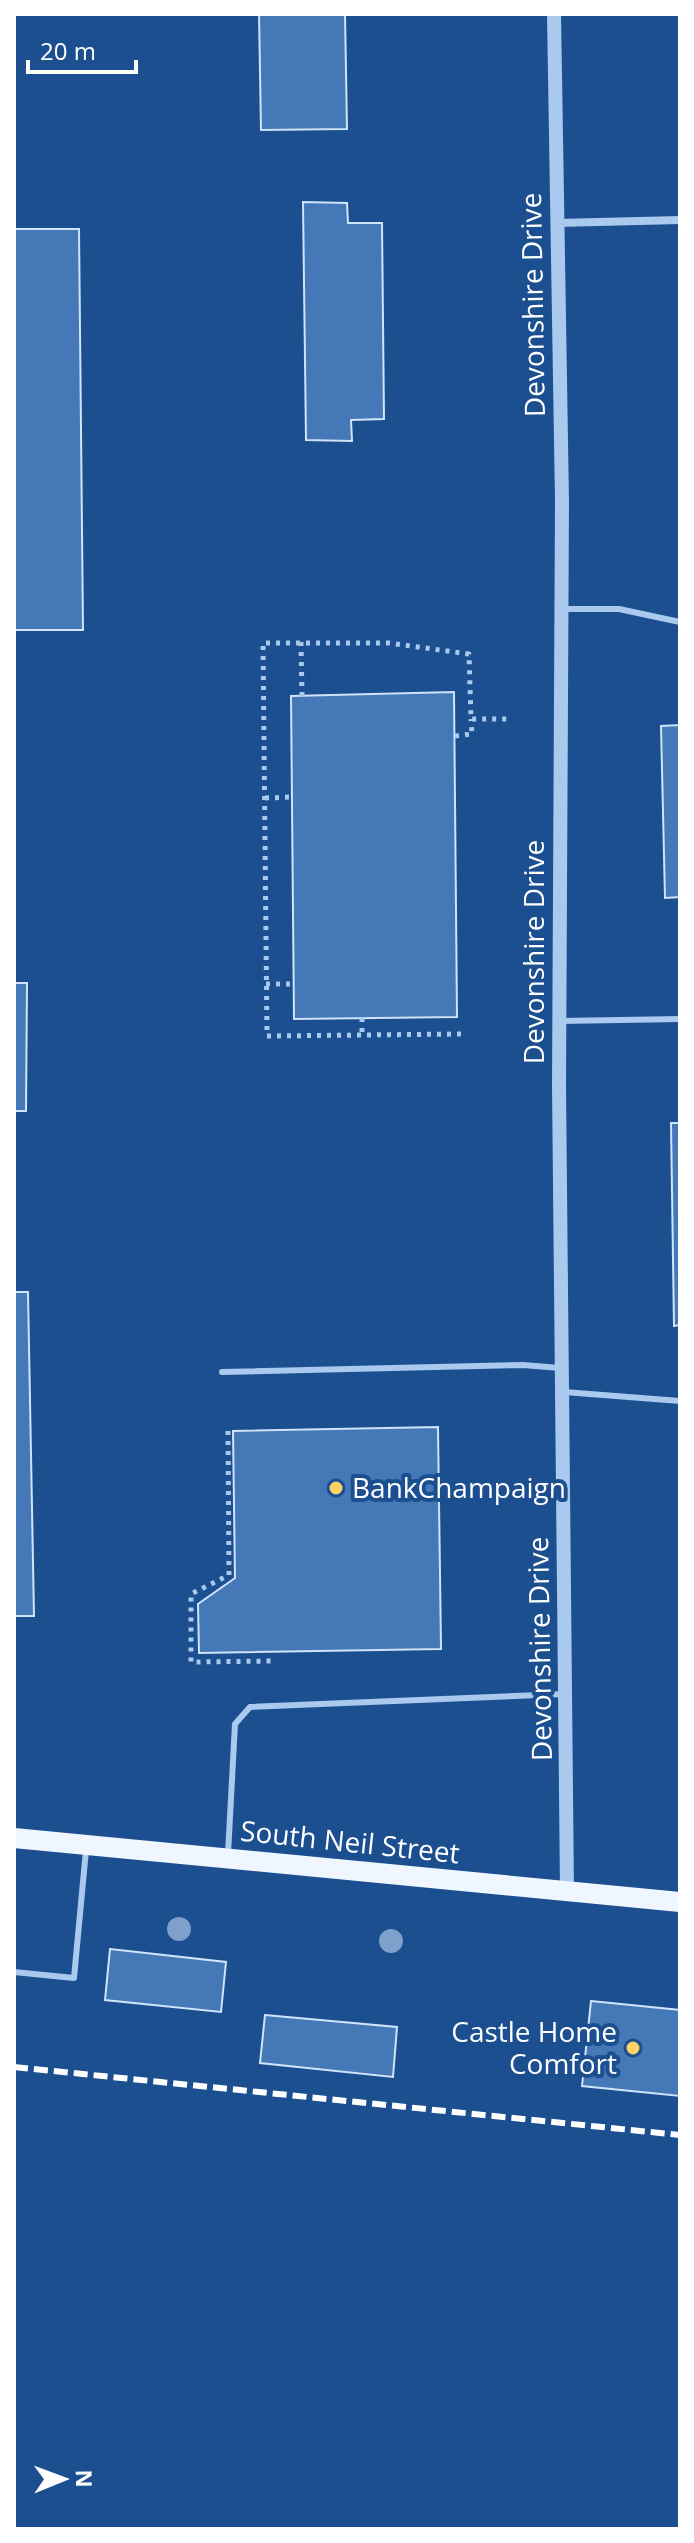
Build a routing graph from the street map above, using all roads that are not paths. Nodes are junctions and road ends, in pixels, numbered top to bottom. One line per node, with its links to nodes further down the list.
1 (554, 14): 3 (street, Devonshire Drive)
2 (680, 220): 3 (street)
3 (557, 223): 4 (street, Devonshire Drive)
4 (562, 609): 5 (lane); 7 (street, Devonshire Drive)
5 (680, 622)
6 (680, 1019): 7 (lane)
7 (560, 1021): 8 (street, Devonshire Drive)
8 (563, 1368): 9 (lane); 10 (street, Devonshire Drive)
9 (222, 1372)
10 (564, 1392): 11 (lane); 12 (street, Devonshire Drive)
11 (680, 1401)
12 (565, 1694): 15 (lane); 16 (street, Devonshire Drive)
13 (14, 1838): 14 (main road, South Neil Street)
14 (87, 1845): 15 (main road, South Neil Street); 18 (lane)
15 (228, 1858): 16 (main road, South Neil Street)
16 (567, 1891): 17 (main road, South Neil Street)
17 (680, 1902)
18 (14, 1972)

